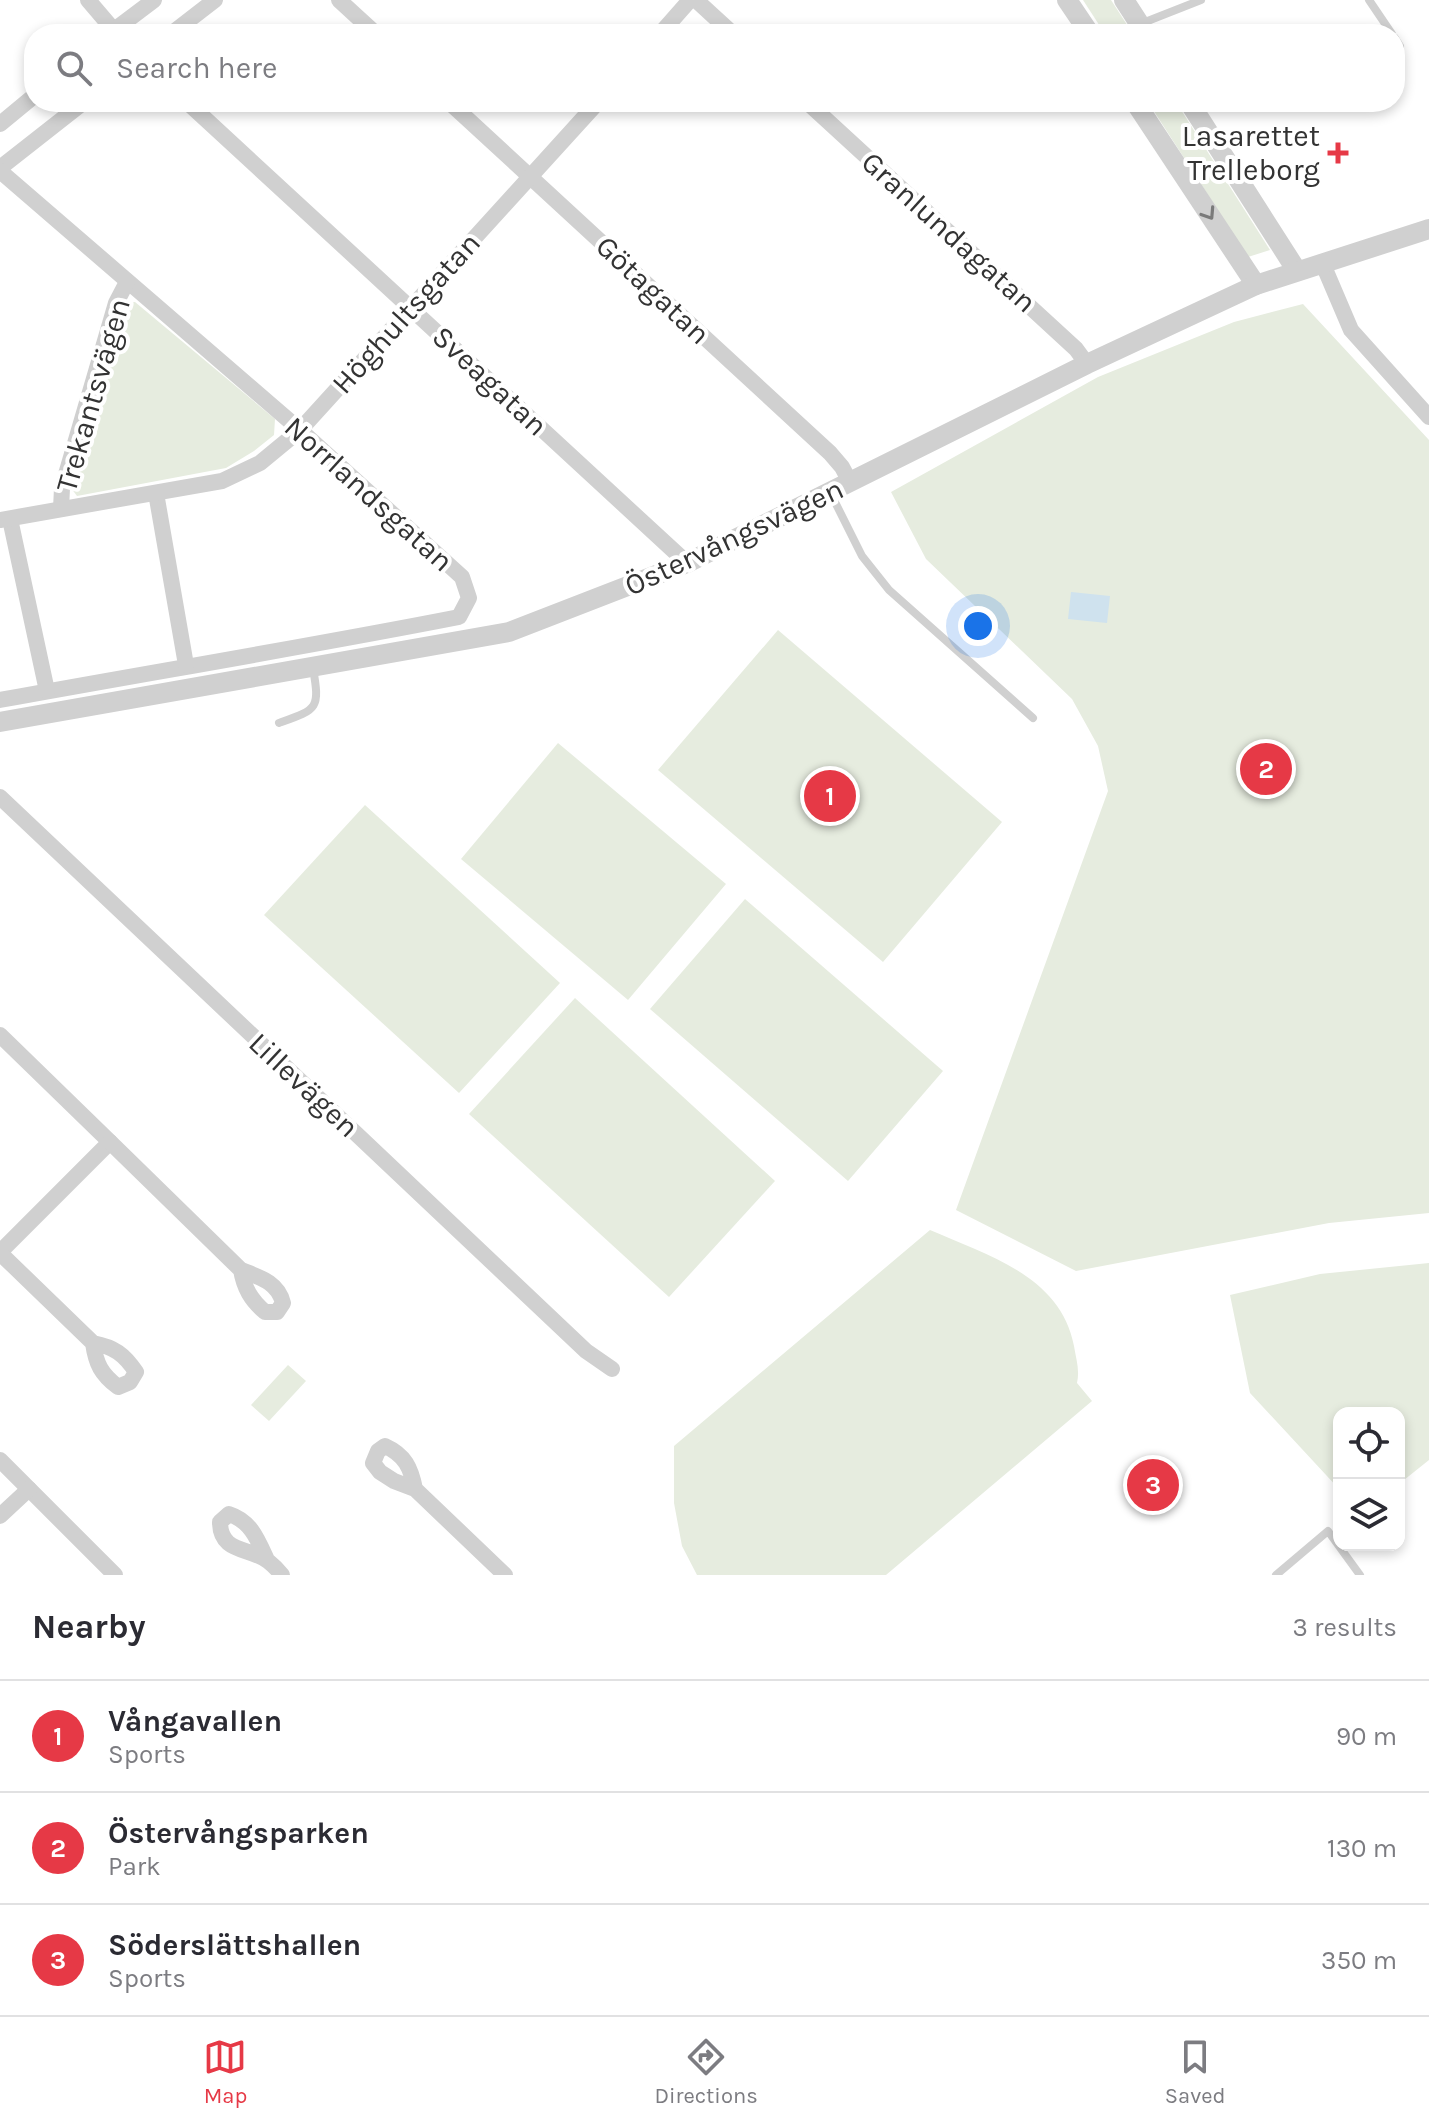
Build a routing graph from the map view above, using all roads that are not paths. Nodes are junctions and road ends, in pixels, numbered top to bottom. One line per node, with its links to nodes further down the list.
1 (88, 0): 10 (street)
2 (154, 0): 11 (street)
3 (215, 0): 12 (street)
4 (339, 0): 13 (street)
5 (693, 0): 14 (street); 15 (street)
6 (1067, 0): 16 (street)
7 (1124, 0): 17 (street)
8 (1201, 0): 18 (lane)
9 (1369, 0): 19 (lane)
10 (106, 24)
11 (124, 24)
12 (184, 24)
13 (365, 24)
14 (670, 24)
15 (721, 24)
16 (1083, 24)
17 (1140, 24)
18 (1153, 24)
19 (1386, 24)
20 (24, 104): 28 (street)
21 (71, 112): 29 (street)
22 (198, 112): 36 (street, Sveagatan)
23 (460, 112): 30 (street, Götagatan)
24 (589, 112): 30 (street, Höghultsgatan)
25 (818, 112): 37 (street, Granlundagatan)
26 (1142, 112): 35 (street, one-way to 35)
27 (1195, 112): 33 (street)
28 (0, 124)
29 (0, 169): 34 (street, Norrlandsgatan)
30 (530, 176): 36 (street, Höghultsgatan); 40 (street, Götagatan)
31 (1429, 229): 32 (street, Östervångsvägen)
32 (1322, 262): 33 (street, Östervångsvägen); 38 (street)
33 (1297, 271): 35 (street, Östervångsvägen)
34 (127, 282): 39 (street, Norrlandsgatan); 43 (street, Trekantsvägen)
35 (1256, 285): 37 (street, Östervångsvägen)
36 (411, 308): 39 (street, Höghultsgatan); 45 (street, Sveagatan)
37 (1087, 364): 40 (street, Östervångsvägen)
38 (1429, 417)
39 (300, 430): 42 (street, Höghultsgatan); 46 (street, Norrlandsgatan)
40 (850, 482): 41 (street, Östervångsvägen)
41 (830, 491): 45 (street, Östervångsvägen); 50 (lane)
42 (156, 493): 43 (street, Höghultsgatan); 46 (street)
43 (61, 509): 44 (street, Höghultsgatan)
44 (5, 519): 48 (street)
45 (687, 563): 47 (street, Östervångsvägen)
46 (186, 665): 48 (street, Norrlandsgatan)
47 (313, 667): 51 (street, Östervångsvägen); 52 (lane)
48 (47, 691): 49 (street, Norrlandsgatan)
49 (0, 700)
50 (1033, 718)
51 (0, 722)
52 (279, 723)
53 (0, 797): 59 (street, Lillevägen)
54 (0, 1035): 55 (street)
55 (110, 1142): 56 (street); 57 (street)
56 (0, 1253): 58 (street)
57 (241, 1270)
58 (93, 1343)
59 (612, 1369)
60 (0, 1460): 61 (street)
61 (29, 1489): 63 (street); 65 (street)
62 (415, 1489): 67 (street)
63 (0, 1516)
64 (267, 1560): 66 (street)
65 (115, 1575)
66 (282, 1575)
67 (505, 1575)
68 (1276, 1575): 69 (lane)
69 (1360, 1575)

